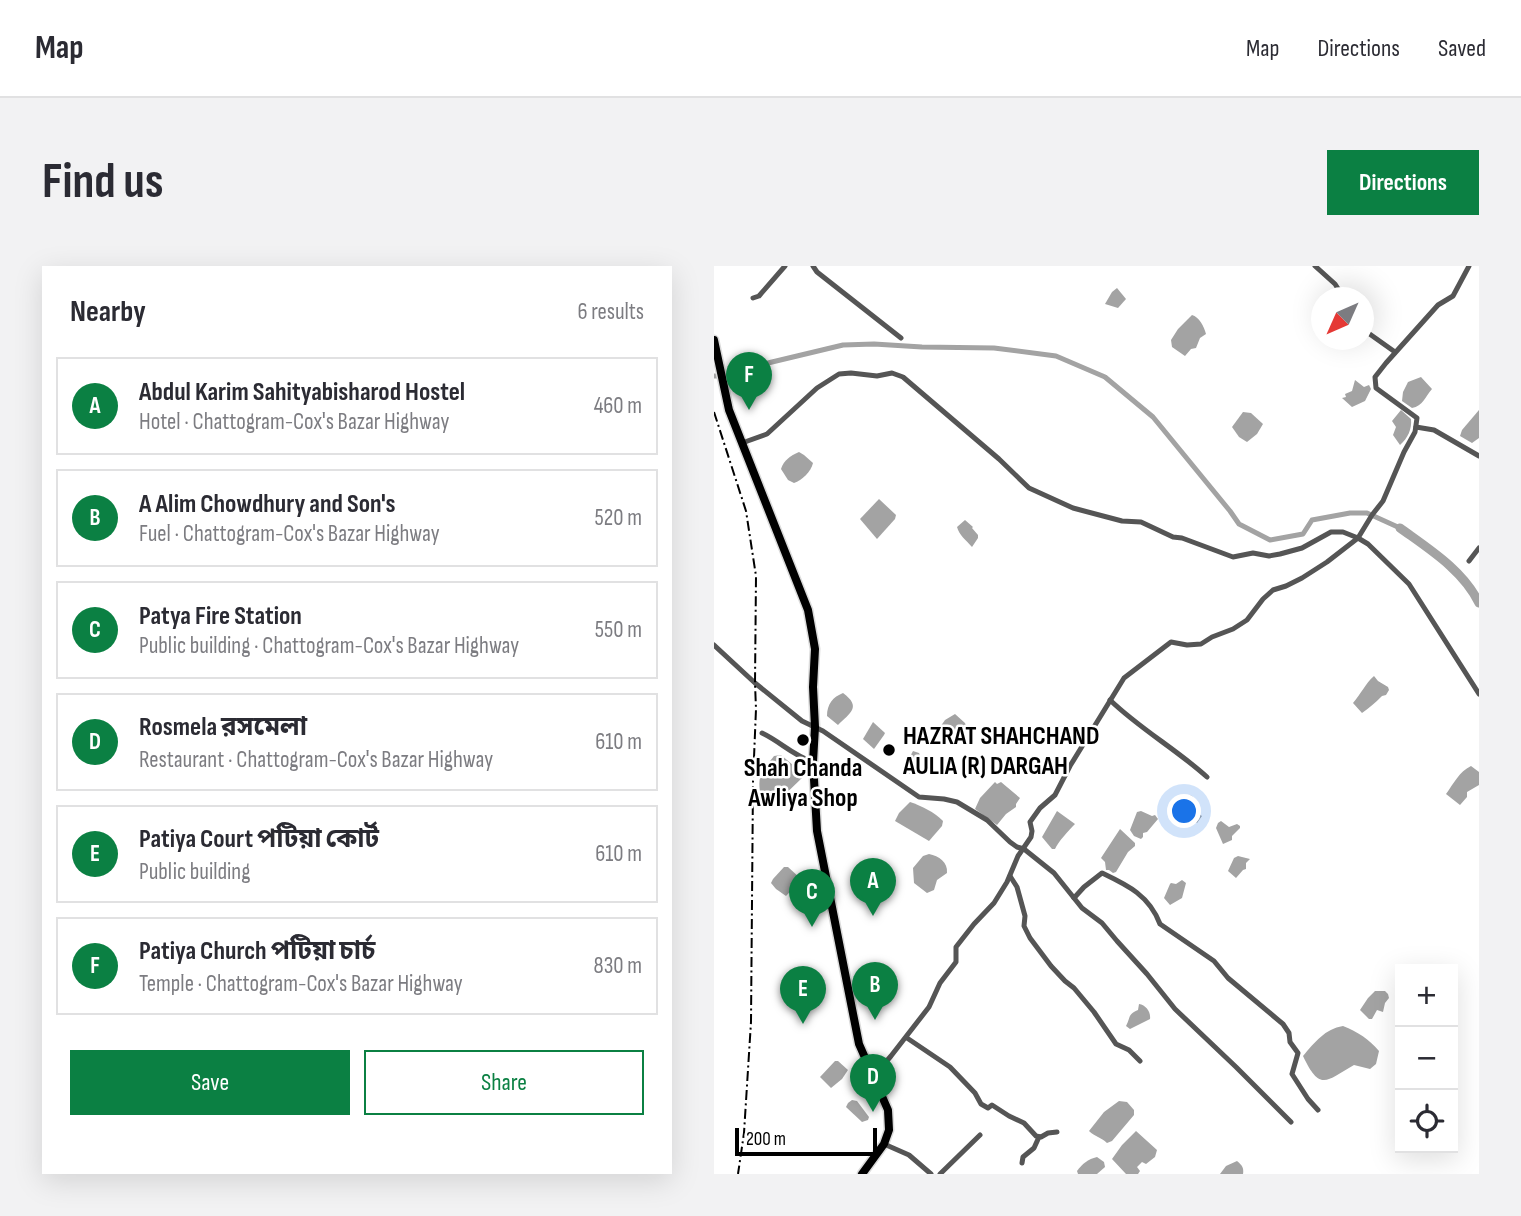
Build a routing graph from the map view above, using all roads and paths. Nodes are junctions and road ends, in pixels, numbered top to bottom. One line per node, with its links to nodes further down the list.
1 (785, 266): 6 (street)
2 (813, 266): 7 (street)
3 (1315, 266): 5 (street)
4 (1469, 266): 11 (street)
5 (1337, 287)
6 (753, 298)
7 (901, 338)
8 (1374, 338): 11 (street)
9 (714, 340): 10 (highway)
10 (715, 350): 13 (highway)
11 (1395, 352): 12 (street)
12 (1416, 427): 14 (street); 15 (street)
13 (742, 443): 15 (street); 21 (highway)
14 (1479, 456)
15 (1359, 538): 19 (street); 20 (street)
16 (1479, 548): 17 (street)
17 (1469, 561)
18 (714, 645): 21 (street)
19 (1479, 694)
20 (1110, 700): 24 (street); 25 (street)
21 (816, 727): 23 (highway); 25 (street)
22 (762, 733): 23 (street)
23 (813, 762): 30 (highway)
24 (1207, 777)
25 (1024, 849): 26 (street); 27 (street)
26 (1010, 876): 28 (street); 29 (street)
27 (1074, 898): 31 (street); 32 (street)
28 (906, 1038): 30 (street); 35 (street)
29 (1140, 1061)
30 (871, 1070): 36 (highway)
31 (1318, 1110)
32 (1291, 1122)
33 (1057, 1132): 35 (street)
34 (981, 1135): 40 (street)
35 (1039, 1137): 37 (street)
36 (884, 1144): 38 (highway); 39 (street)
37 (1022, 1163)
38 (862, 1174)
39 (931, 1174)
40 (940, 1174)

